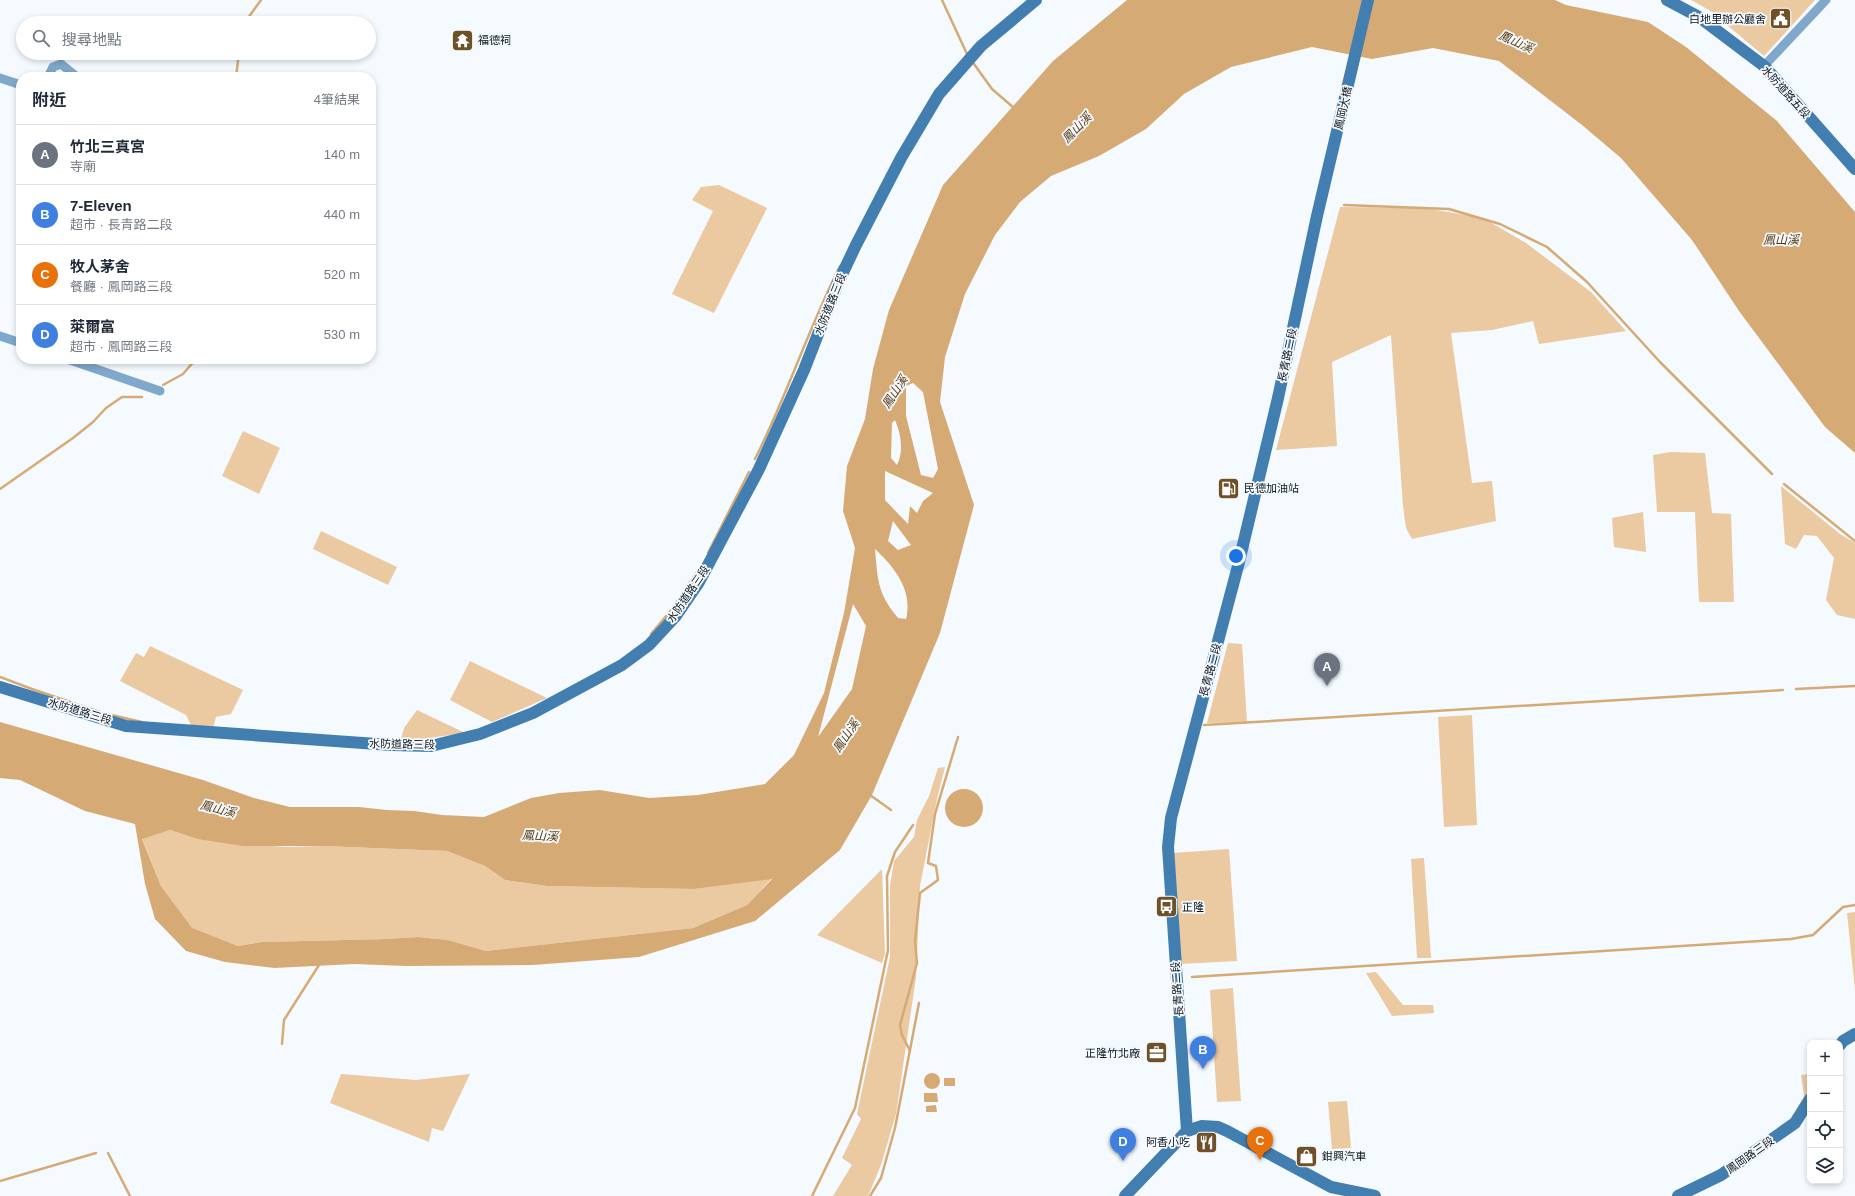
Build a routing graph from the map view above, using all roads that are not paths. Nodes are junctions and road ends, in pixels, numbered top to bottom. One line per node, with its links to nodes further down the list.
1 (1036, 0): 16 (street, 水防道路三段)
2 (1368, 0): 11 (street, 鳳岡大橋)
3 (1667, 0): 5 (street, 水防道路五段)
4 (1826, 0): 5 (street)
5 (1764, 66): 10 (street, 水防道路五段)
6 (50, 72): 7 (street)
7 (71, 72)
8 (0, 78): 9 (street)
9 (16, 83)
10 (1855, 169)
11 (1317, 216): 20 (street, 長青路二段)
12 (0, 336): 13 (street)
13 (16, 341)
14 (82, 364): 15 (street)
15 (160, 391)
16 (0, 687)
17 (1855, 1034): 18 (street)
18 (1843, 1041)
19 (1807, 1104): 23 (street, 鳳岡路三段)
20 (1187, 1131): 21 (street); 22 (street)
21 (1125, 1196)
22 (1375, 1196)
23 (1678, 1196)

